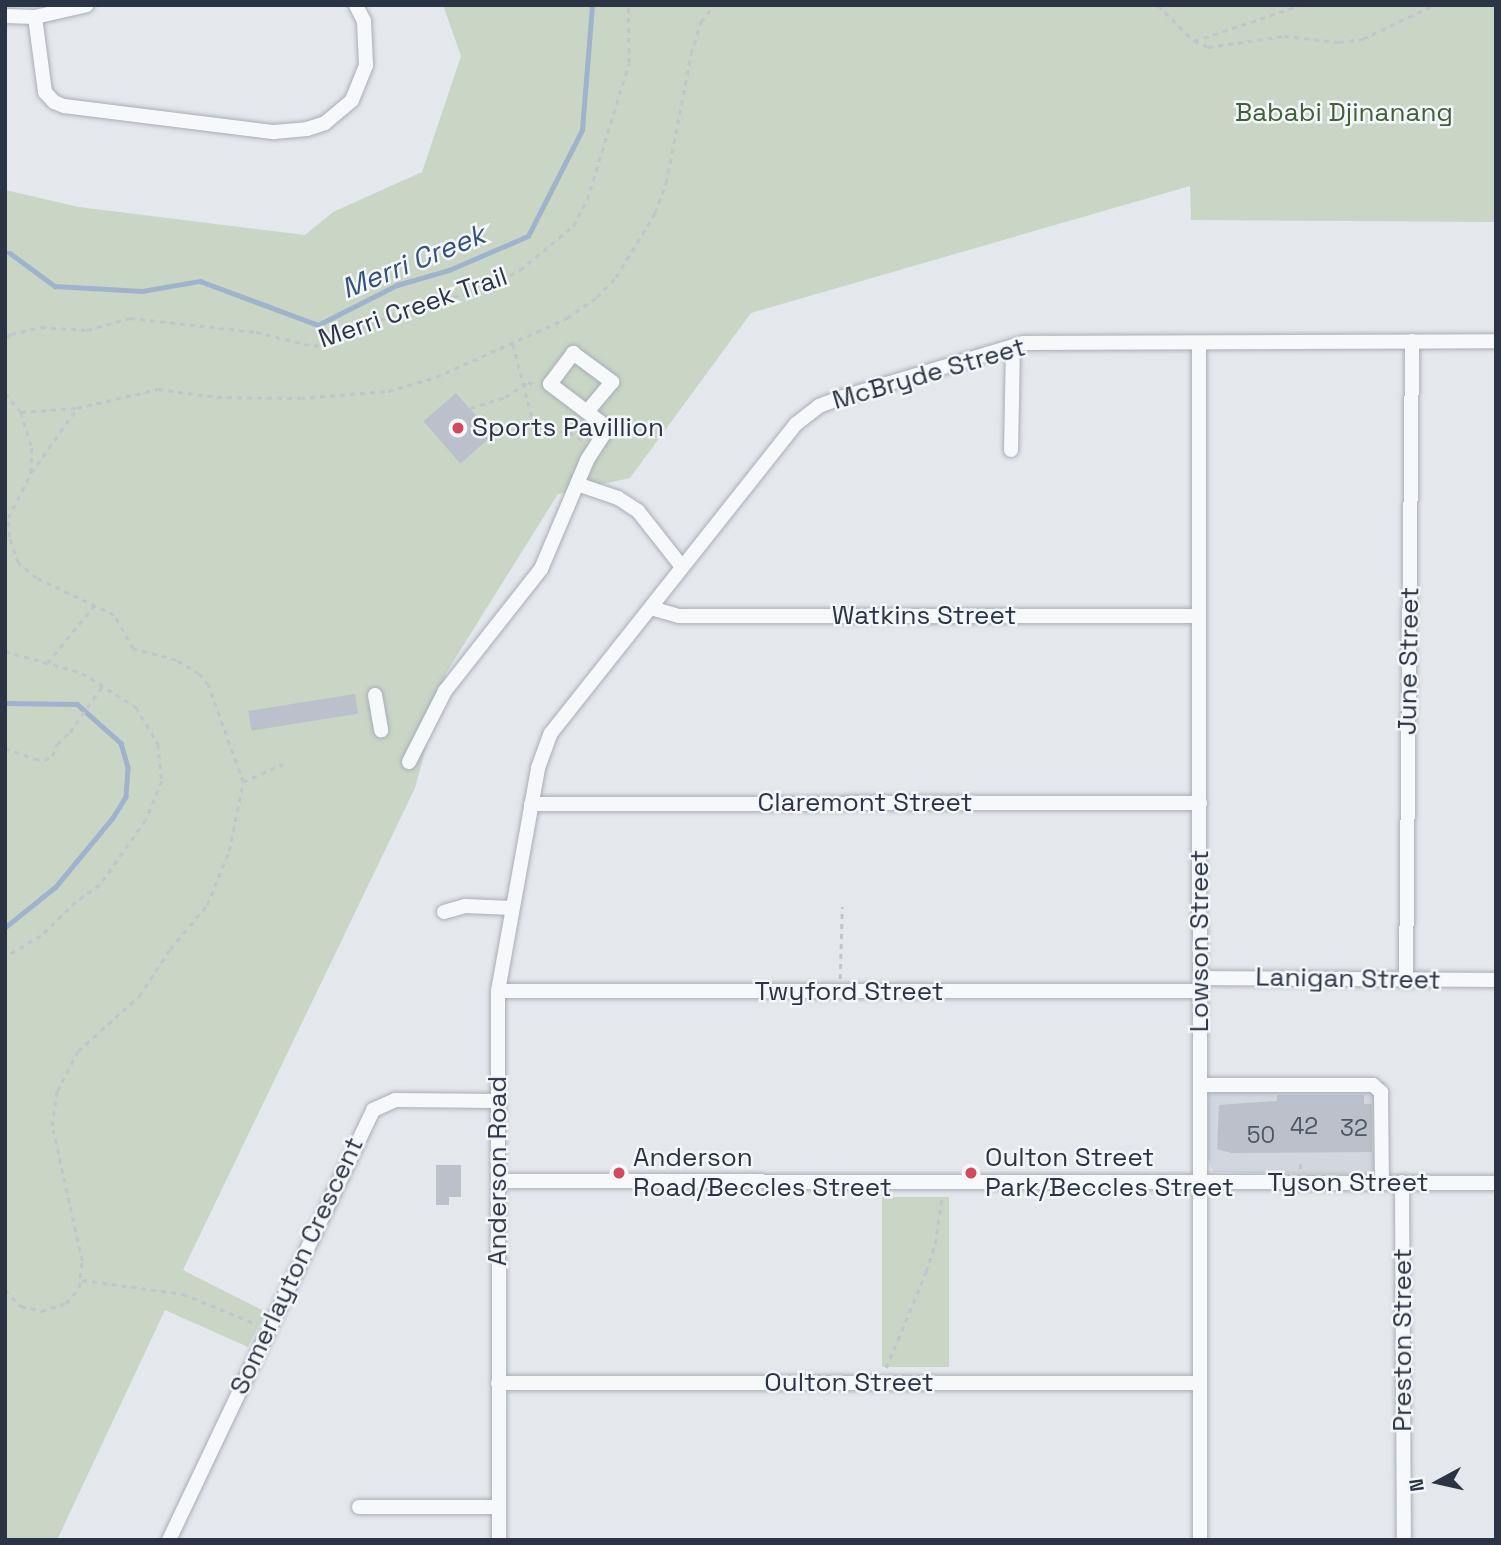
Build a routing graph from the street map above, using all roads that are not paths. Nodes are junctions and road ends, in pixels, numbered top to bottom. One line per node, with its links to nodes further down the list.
1 (87, 5): 4 (street)
2 (356, 5): 4 (street)
3 (5, 16): 4 (street)
4 (35, 17)
5 (1412, 341): 6 (street, McBryde Street); 7 (street, McBryde Street); 23 (street, June Street)
6 (1496, 341)
7 (1199, 343): 8 (street, McBryde Street); 14 (street, Lowson Street)
8 (1013, 346): 10 (street); 12 (street, McBryde Street)
9 (587, 412): 11 (street)
10 (1012, 450)
11 (577, 484): 12 (street); 17 (street)
12 (682, 567): 13 (street, McBryde Street)
13 (651, 608): 14 (street, Watkins Street); 19 (street, McBryde Street)
14 (1199, 616): 18 (street, Lowson Street)
15 (375, 695): 16 (street)
16 (381, 730)
17 (410, 762)
18 (1200, 803): 19 (street, Claremont Street); 24 (street, Lowson Street)
19 (531, 804): 20 (street, Anderson Road)
20 (512, 908): 21 (street); 25 (street, Anderson Road)
21 (444, 912)
22 (1496, 980): 23 (street, Lanigan Street)
23 (1406, 981): 24 (street, Lanigan Street)
24 (1200, 984): 25 (street, Twyford Street); 26 (street, Lowson Street)
25 (498, 991): 27 (street, Anderson Road)
26 (1200, 1085): 29 (street, Lowson Street); 30 (street)
27 (498, 1101): 28 (street, Anderson Road); 37 (street, Somerlayton Crescent)
28 (499, 1181): 29 (street, Tyson Street); 33 (street, Anderson Road)
29 (1200, 1182): 30 (street, Tyson Street); 34 (street, Lowson Street)
30 (1382, 1182): 31 (street, Tyson Street)
31 (1402, 1182): 32 (street, Tyson Street); 40 (street, Preston Street)
32 (1496, 1183)
33 (498, 1383): 34 (street, Oulton Street); 36 (street, Anderson Road)
34 (1200, 1383): 39 (street, Lowson Street)
35 (359, 1507): 36 (street)
36 (499, 1507): 38 (street, Anderson Road)
37 (169, 1540)
38 (499, 1540)
39 (1200, 1540)
40 (1404, 1540)

